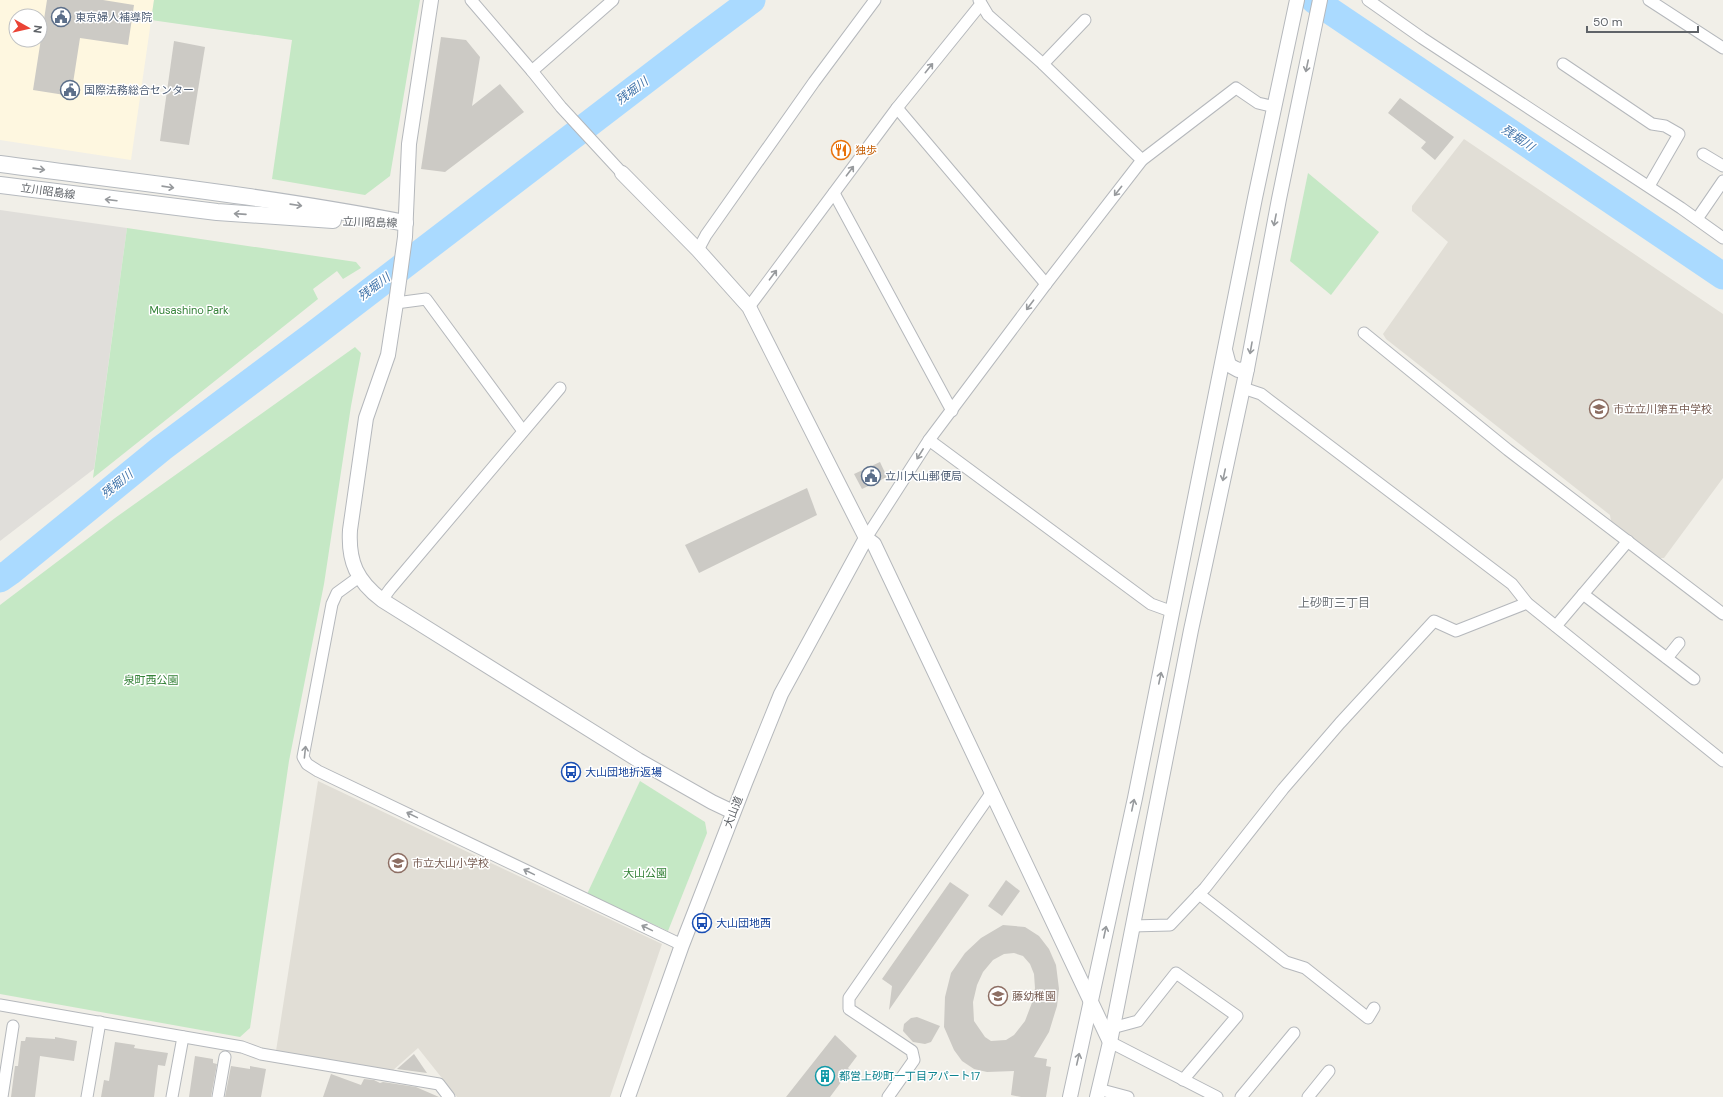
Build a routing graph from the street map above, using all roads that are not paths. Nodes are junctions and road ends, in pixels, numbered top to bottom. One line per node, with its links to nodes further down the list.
1 (431, 0): 29 (street)
2 (471, 0): 14 (street)
3 (613, 0): 14 (street)
4 (875, 0): 31 (street)
5 (1297, 0): 15 (street)
6 (1320, 0): 27 (street, one-way to 27)
7 (1368, 0): 24 (street)
8 (1649, 0): 11 (street)
9 (980, 2): 12 (street); 16 (street, one-way to 9)
10 (1085, 20): 12 (street)
11 (1723, 48)
12 (1044, 64): 18 (street)
13 (1563, 64): 24 (street)
14 (532, 71): 21 (street)
15 (1275, 107): 18 (street); 26 (street)
16 (897, 108): 25 (street, one-way to 16); 32 (street)
17 (1703, 154): 20 (street)
18 (1142, 160): 32 (street, one-way to 32)
19 (0, 164): 29 (main road, 立川昭島線, one-way to 29)
20 (1723, 166)
21 (622, 173): 31 (street)
22 (1723, 181): 28 (street)
23 (0, 185): 29 (main road, 立川昭島線, one-way to 23)
24 (1649, 186): 28 (street)
25 (834, 193): 34 (street, one-way to 25); 40 (street)
26 (1255, 198): 27 (street); 36 (street)
27 (1279, 199): 37 (street, one-way to 37)
28 (1697, 220): 30 (street)
29 (405, 230): 33 (street)
30 (1723, 238)
31 (698, 250): 34 (street)
32 (1046, 284): 40 (street, one-way to 40)
33 (396, 300): 41 (street); 45 (street)
34 (749, 307): 43 (street)
35 (1364, 333): 44 (street)
36 (1225, 350): 37 (street); 49 (street)
37 (1247, 369): 39 (street)
38 (560, 388): 41 (street)
39 (1243, 388): 48 (street); 59 (street, one-way to 59)
40 (952, 411): 42 (street)
41 (523, 431): 47 (street)
42 (929, 440): 43 (street, one-way to 43); 49 (street)
43 (866, 538): 56 (street); 57 (street, 大山道)
44 (1628, 541): 46 (street); 50 (street)
45 (359, 577): 47 (street); 60 (street, one-way to 45)
46 (1583, 594): 51 (street); 53 (street)
47 (382, 600): 57 (street)
48 (1527, 603): 51 (street); 58 (street)
49 (1173, 612): 61 (street, one-way to 49)
50 (1723, 614)
51 (1556, 626): 55 (street)
52 (1679, 643): 53 (street)
53 (1667, 658): 54 (street)
54 (1694, 679)
55 (1723, 761)
56 (992, 792): 61 (street); 79 (street)
57 (733, 812): 60 (street, 大山道)
58 (1199, 894): 59 (street); 63 (street)
59 (1132, 926): 67 (street)
60 (682, 944): 78 (street, 大山道)
61 (1091, 999): 67 (street); 80 (street, one-way to 61)
62 (0, 1005): 64 (street)
63 (1374, 1008)
64 (100, 1022): 68 (street); 74 (street)
65 (13, 1026): 73 (street)
66 (1294, 1033): 83 (street)
67 (1111, 1035): 71 (street); 71 (street); 72 (street)
68 (183, 1037): 75 (street); 77 (street)
69 (225, 1057): 76 (street)
70 (1329, 1071): 84 (street)
71 (1183, 1080): 82 (street)
72 (1098, 1093): 81 (street)
73 (2, 1097)
74 (87, 1097)
75 (172, 1097)
76 (218, 1097)
77 (449, 1097)
78 (628, 1097)
79 (888, 1097)
80 (1070, 1097)
81 (1128, 1097)
82 (1217, 1097)
83 (1241, 1097)
84 (1308, 1097)

